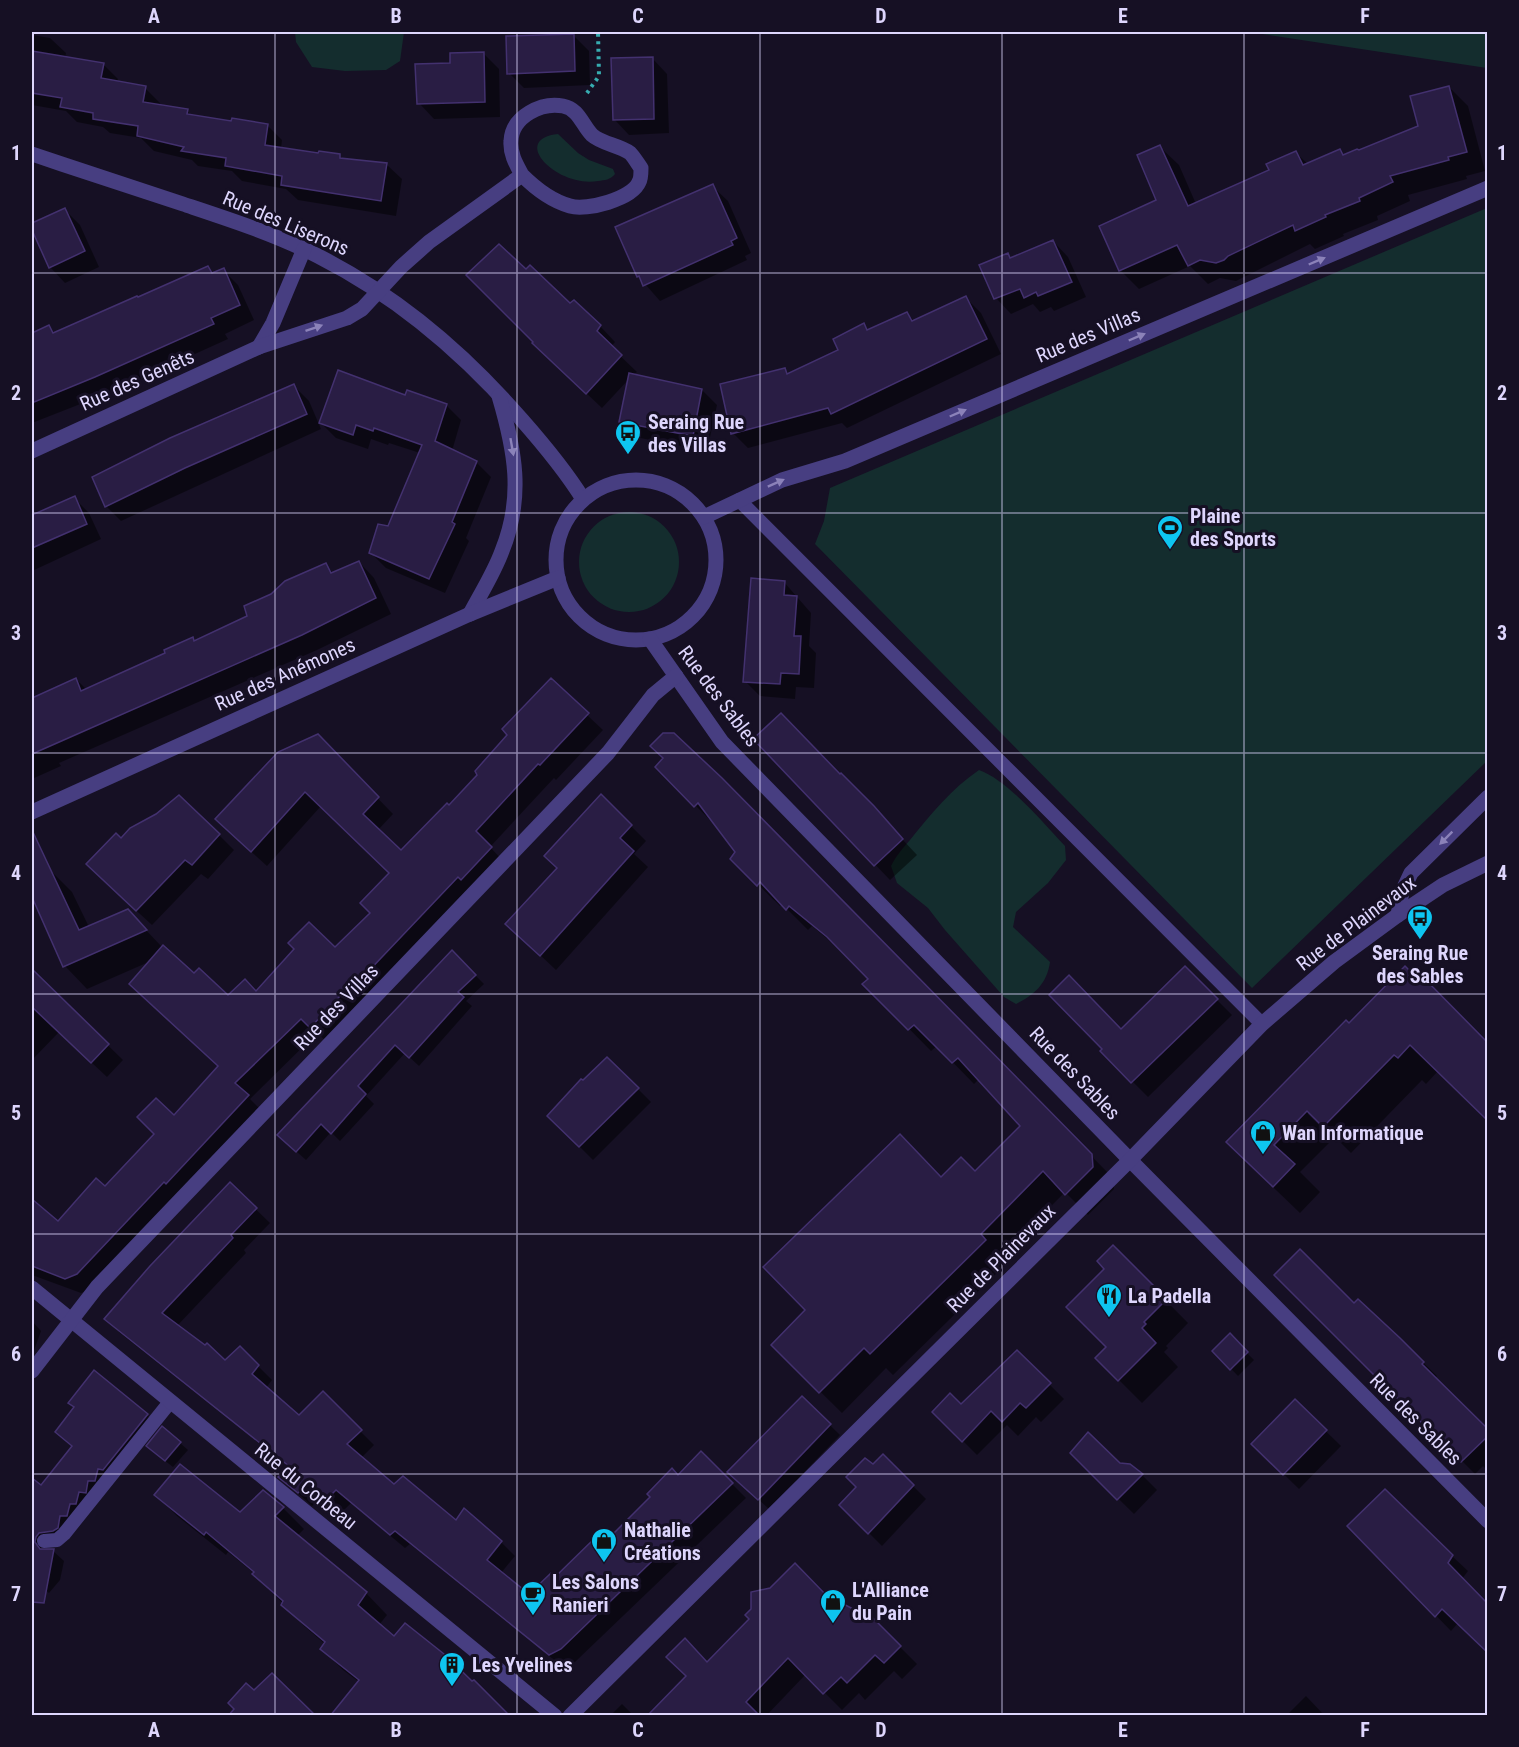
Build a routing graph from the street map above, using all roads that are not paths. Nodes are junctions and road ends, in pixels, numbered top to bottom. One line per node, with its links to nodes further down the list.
1 (32, 154): 4 (street, Rue des Liserons)
2 (522, 175): 2 (street); 5 (street, Rue des Genêts)
3 (1488, 188): 10 (street, Rue des Villas, one-way to 3)
4 (304, 249): 5 (street, Rue des Liserons); 6 (street)
5 (381, 291): 6 (street, Rue des Genêts, one-way to 5); 7 (street, Rue des Liserons)
6 (259, 347): 8 (street, Rue des Genêts)
7 (497, 390): 9 (street, Rue des Liserons); 13 (street, one-way to 13)
8 (32, 451)
9 (583, 499): 11 (street); 12 (street)
10 (739, 500): 11 (street, Rue des Villas); 22 (lane)
11 (704, 517): 14 (street)
12 (558, 578): 13 (street, Rue des Anémones); 14 (street)
13 (470, 614): 18 (street, Rue des Anémones)
14 (650, 639): 15 (street, Rue des Sables)
15 (676, 676): 23 (street, Rue des Sables); 25 (street, Rue des Villas)
16 (1488, 796): 21 (street, one-way to 21)
17 (1488, 804): 19 (street)
18 (32, 812)
19 (1488, 818)
20 (1488, 863): 21 (street, Rue de Plainevaux)
21 (1398, 915): 22 (street, Rue de Plainevaux)
22 (1262, 1024): 23 (street, Rue de Plainevaux)
23 (1130, 1160): 28 (street, Rue des Sables); 31 (street, Rue de Plainevaux)
24 (32, 1288): 25 (street, Rue du Corbeau)
25 (71, 1321): 26 (street, Rue des Villas); 27 (street, Rue du Corbeau)
26 (32, 1371)
27 (170, 1402): 29 (lane); 30 (street, Rue du Corbeau)
28 (1488, 1521)
29 (44, 1541)
30 (555, 1716)
31 (570, 1716)

